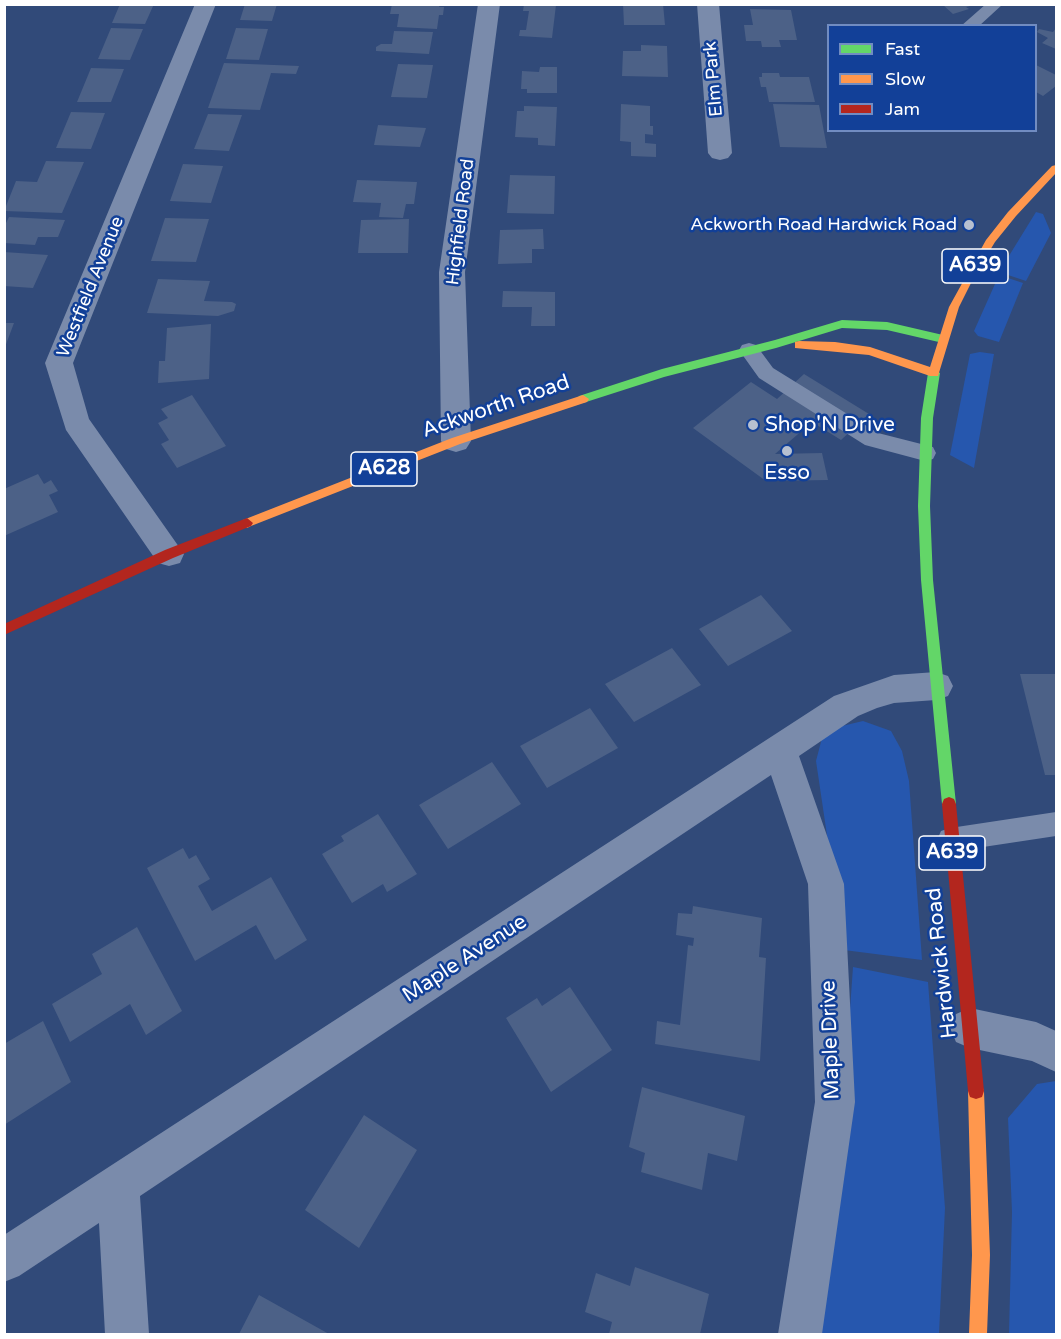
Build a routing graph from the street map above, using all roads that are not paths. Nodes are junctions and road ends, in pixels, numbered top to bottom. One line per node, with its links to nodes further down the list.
1 (206, 4): 14 (street, Westfield Avenue)
2 (489, 4): 12 (street, Highfield Road)
3 (708, 4): 6 (street, Elm Park)
4 (996, 4): 5 (lane)
5 (971, 24)
6 (720, 153)
7 (1056, 168): 8 (main road, A639)
8 (943, 339): 9 (main road, Ackworth Road); 11 (main road, A639)
9 (776, 344): 10 (main road, Ackworth Road / A628); 11 (main road, Ackworth Road)
10 (749, 350): 12 (main road, Ackworth Road / A628); 13 (lane)
11 (934, 373): 13 (main road, Hardwick Road / A639)
12 (456, 441): 14 (main road, Ackworth Road / A628)
13 (925, 453): 16 (main road, Hardwick Road / A639)
14 (168, 554): 15 (main road, Ackworth Road / A628)
15 (4, 630)
16 (936, 686): 17 (street, Maple Avenue); 19 (main road, Hardwick Road / A639)
17 (780, 751): 22 (street, Maple Avenue); 25 (street, Maple Drive)
18 (1056, 824): 19 (lane)
19 (950, 840): 20 (main road, Hardwick Road / A639)
20 (970, 1029): 21 (street); 26 (main road, Hardwick Road / A639)
21 (1056, 1052)
22 (118, 1189): 23 (street, Maple Avenue); 24 (street)
23 (4, 1261)
24 (127, 1335)
25 (800, 1335)
26 (978, 1335)

